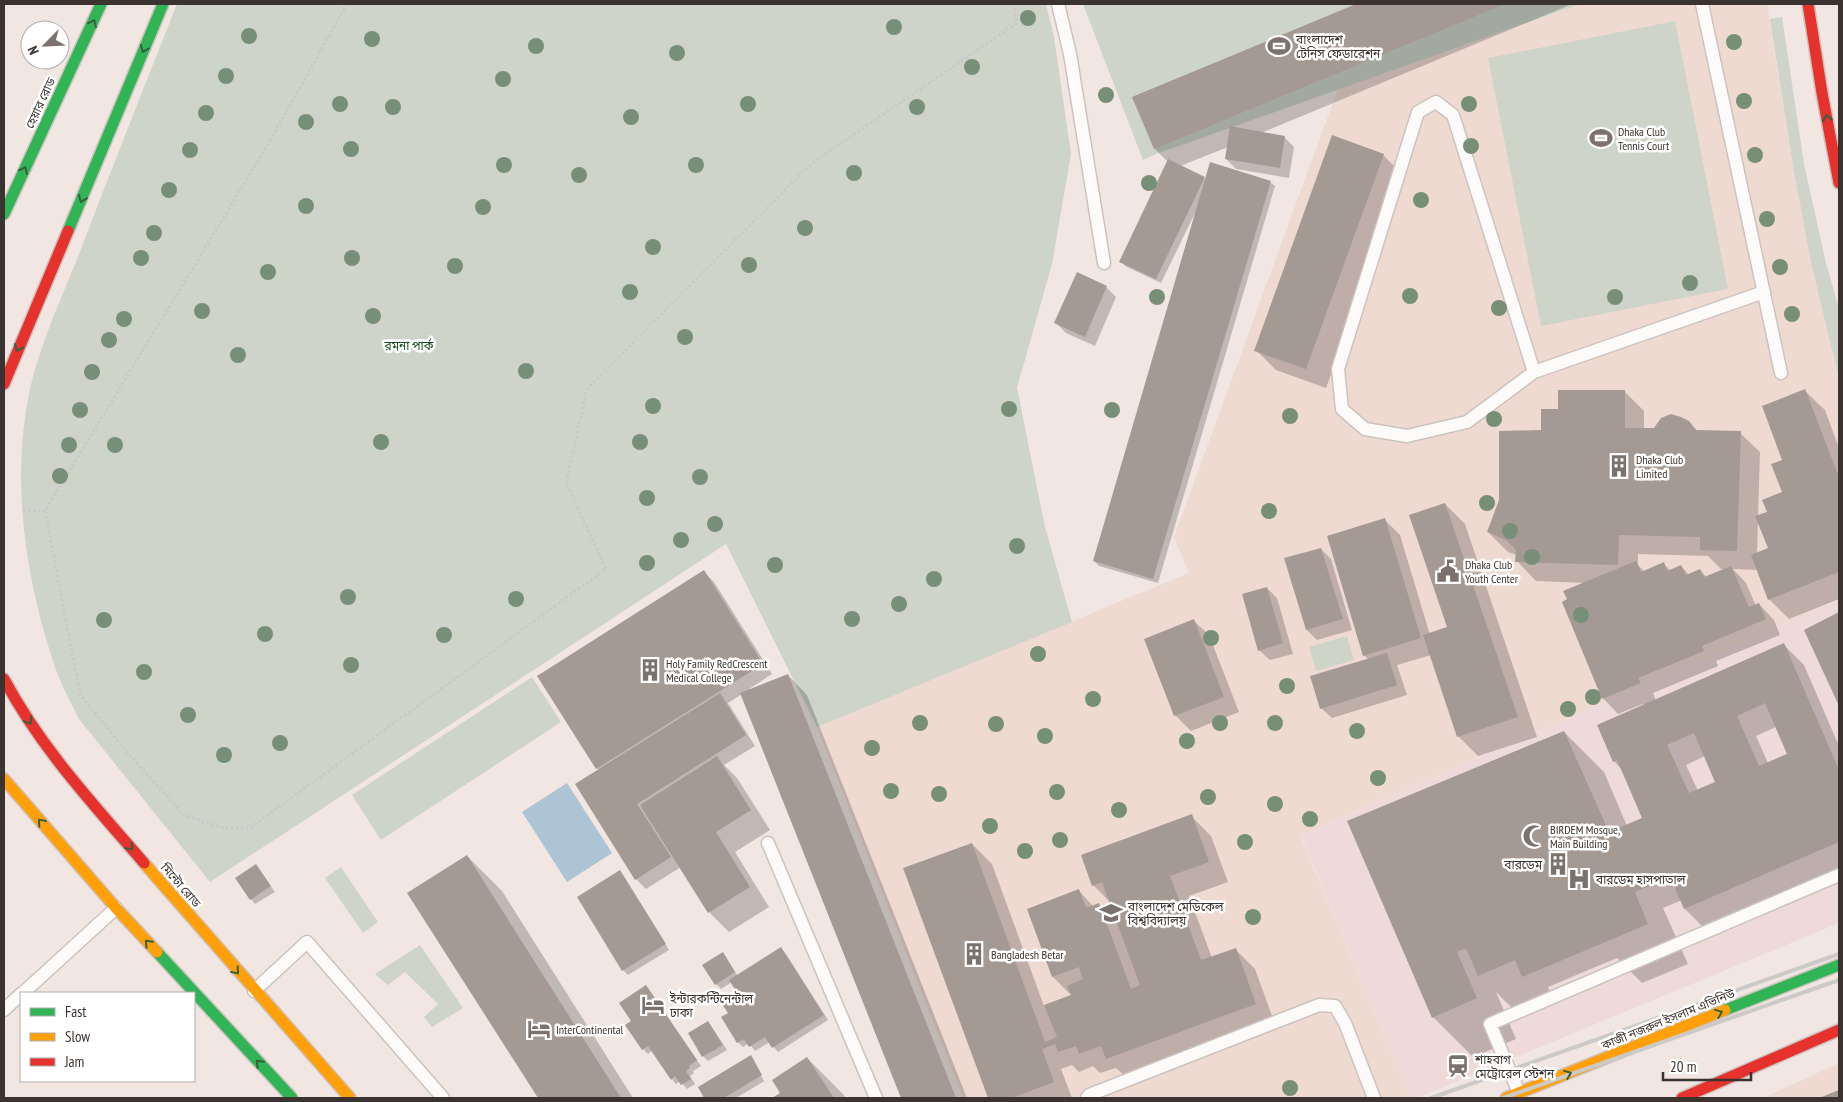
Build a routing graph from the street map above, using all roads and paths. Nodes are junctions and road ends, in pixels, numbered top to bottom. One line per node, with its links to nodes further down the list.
1 (101, 4): 9 (main road, হেয়ার রোড, one-way to 1)
2 (163, 4): 14 (main road, one-way to 14)
3 (348, 4): 16 (path)
4 (1013, 4): 16 (path)
5 (1058, 4): 10 (lane)
6 (1702, 4): 11 (lane)
7 (1808, 4): 8 (main road, one-way to 7)
8 (1839, 183)
9 (4, 214)
10 (1104, 264)
11 (1764, 292): 12 (lane); 13 (lane)
12 (1534, 372): 12 (lane)
13 (1781, 373)
14 (4, 384)
15 (23, 510): 16 (path)
16 (45, 511)
17 (4, 679): 23 (main road, মিন্টো রোড, one-way to 23)
18 (4, 779): 21 (main road, one-way to 18)
19 (768, 843): 34 (lane)
20 (1839, 875): 30 (lane)
21 (116, 908): 24 (lane); 25 (main road, one-way to 21)
22 (1839, 965): 30 (main road, কাজী নজরুল ইসলাম এভিনিউ, one-way to 22)
23 (254, 991): 32 (main road, মিন্টো রোড); 33 (lane)
24 (24, 992)
25 (194, 992)
26 (195, 993): 31 (main road, one-way to 26)
27 (20, 996): 28 (lane)
28 (4, 1010)
29 (1839, 1030): 38 (main road)
30 (1519, 1094): 37 (main road, কাজী নজরুল ইসলাম এভিনিউ)
31 (292, 1098)
32 (350, 1098)
33 (443, 1098)
34 (876, 1098)
35 (1087, 1098): 36 (lane)
36 (1374, 1098)
37 (1506, 1098)
38 (1682, 1098)

